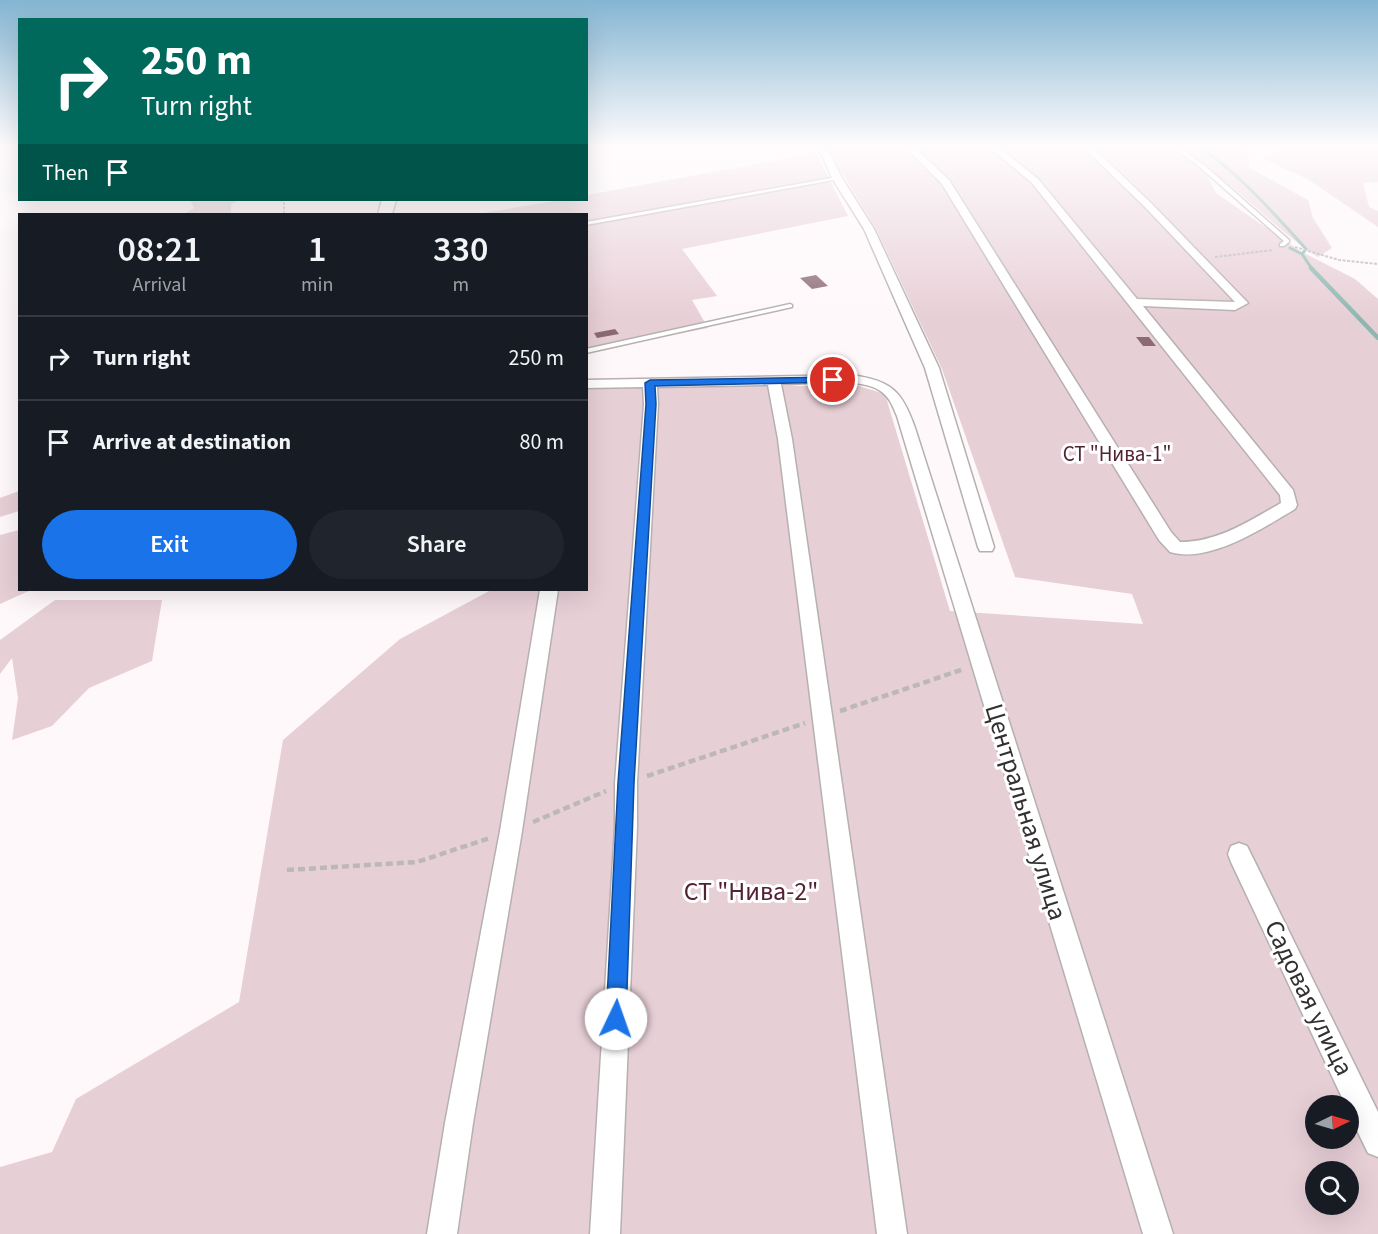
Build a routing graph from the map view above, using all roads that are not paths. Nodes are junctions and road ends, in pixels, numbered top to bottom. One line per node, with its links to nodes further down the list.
1 (697, 204): 7 (lane)
2 (853, 204): 15 (street)
3 (959, 204): 9 (street)
4 (1053, 204): 9 (street)
5 (1146, 204): 9 (street)
6 (1245, 204): 8 (lane)
7 (588, 224)
8 (1282, 245)
9 (1131, 302)
10 (790, 306): 11 (lane)
11 (588, 351)
12 (774, 381): 13 (street); 21 (street); 22 (street, Центральная улица)
13 (650, 383): 14 (street); 20 (street)
14 (588, 384)
15 (986, 547)
16 (549, 591): 19 (street)
17 (1239, 854): 18 (street, Садовая улица)
18 (1378, 1143)
19 (442, 1234)
20 (605, 1234)
21 (891, 1234)
22 (1158, 1234)

